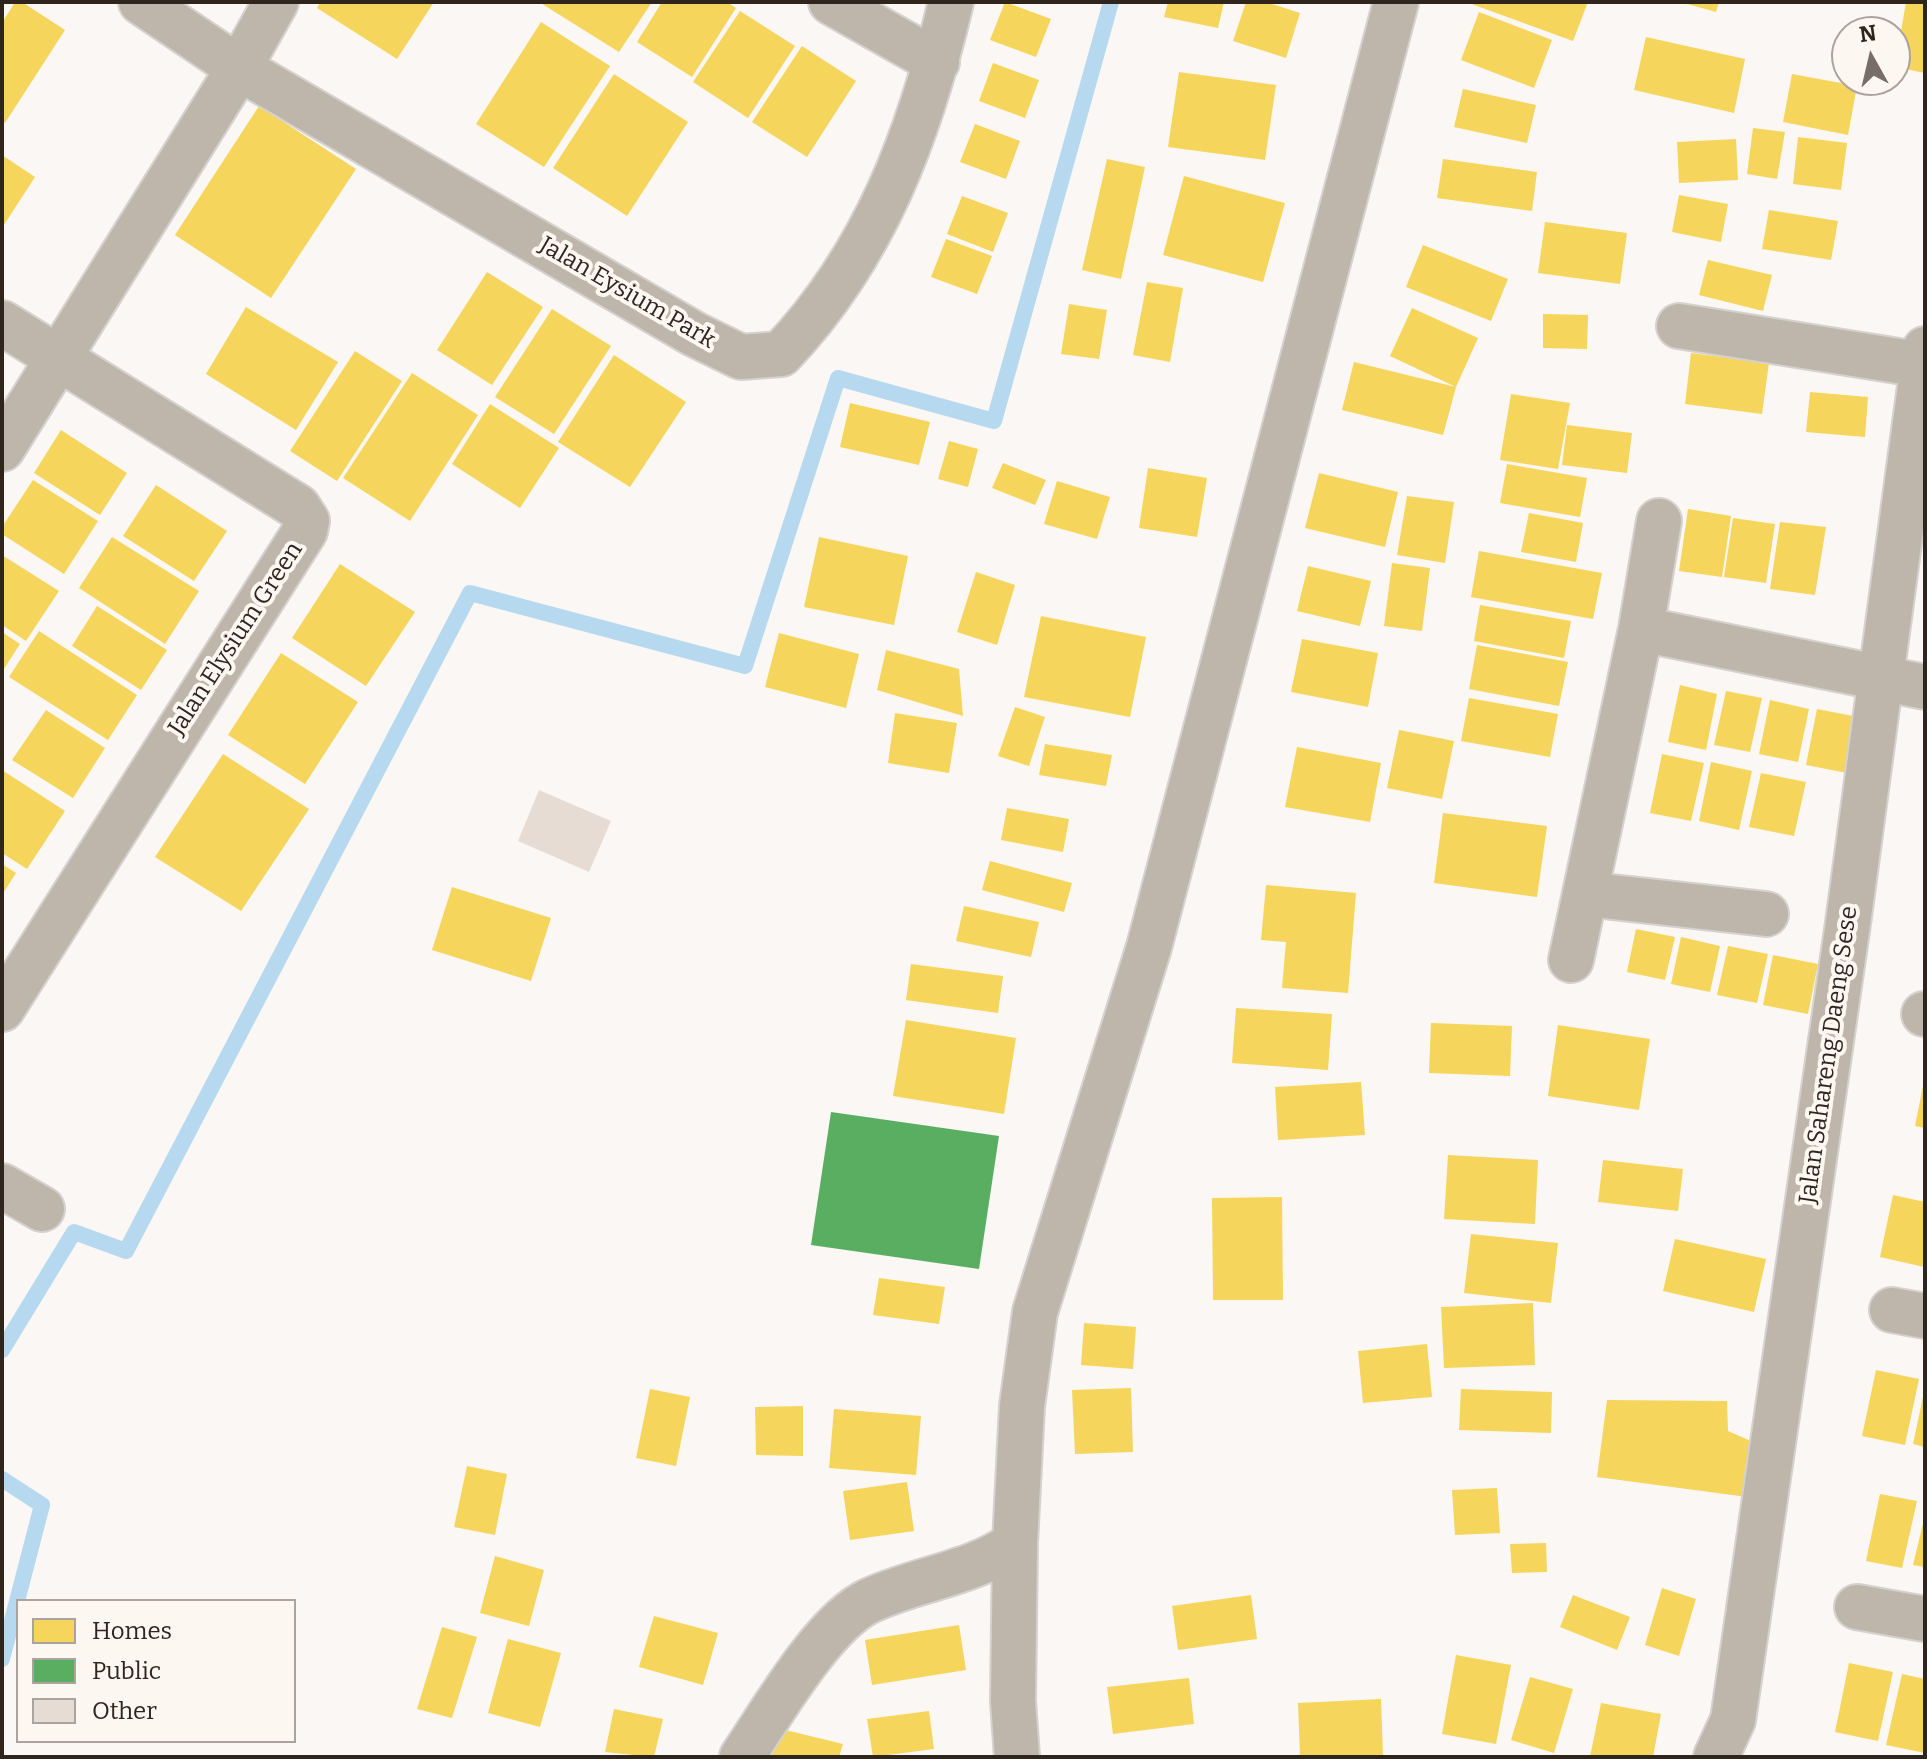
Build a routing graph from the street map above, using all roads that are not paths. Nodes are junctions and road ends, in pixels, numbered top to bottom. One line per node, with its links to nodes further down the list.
1 (141, 2): 7 (street, Jalan Eysium Park)
2 (276, 2): 7 (street)
3 (831, 2): 6 (street)
4 (951, 2): 6 (street, Jalan Eysium Park)
5 (1396, 2): 23 (street)
6 (937, 62): 7 (street, Jalan Eysium Park)
7 (239, 68): 10 (street)
8 (2, 323): 10 (street)
9 (1679, 326): 11 (street)
10 (59, 357): 12 (street); 20 (street, Jalan Elysium Green)
11 (1924, 357): 15 (street, Jalan Sahareng Daeng Sese)
12 (2, 449)
13 (1659, 521): 14 (street)
14 (1641, 629): 15 (street); 17 (street)
15 (1882, 679): 16 (street); 28 (street, Jalan Sahareng Daeng Sese)
16 (1925, 687)
17 (1585, 894): 18 (street); 19 (street)
18 (1766, 914)
19 (1571, 960)
20 (2, 1009)
21 (2, 1186): 22 (street)
22 (42, 1209)
23 (1015, 1543): 26 (street); 27 (street)
24 (1857, 1607): 25 (street)
25 (1925, 1619)
26 (742, 1757)
27 (1017, 1757)
28 (1716, 1757)

